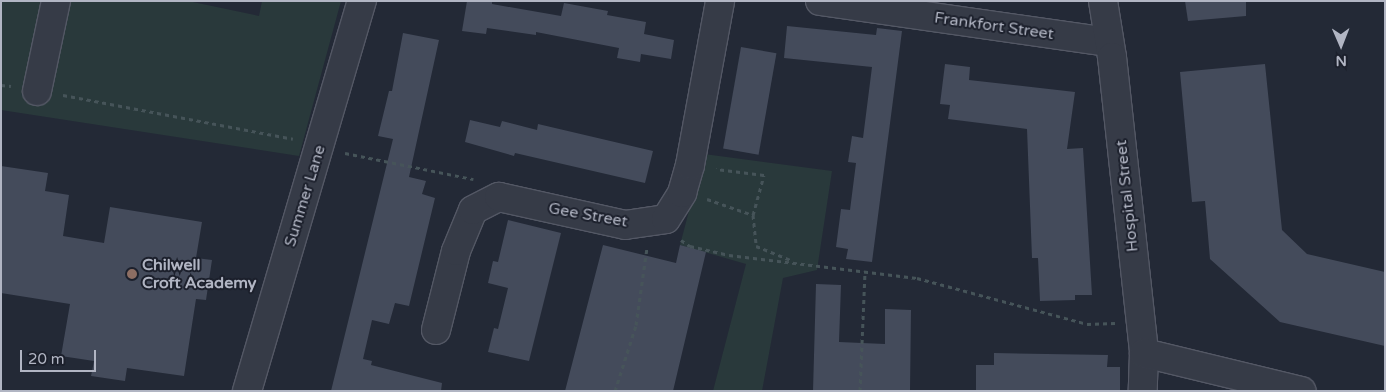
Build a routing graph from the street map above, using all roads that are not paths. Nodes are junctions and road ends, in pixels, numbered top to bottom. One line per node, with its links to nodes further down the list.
1 (56, 1): 7 (street)
2 (362, 1): 10 (street, Summer Lane)
3 (720, 1): 8 (street, Gee Street)
4 (820, 1): 6 (street, Frankfort Street)
5 (1103, 1): 6 (street, Hospital Street)
6 (1109, 42): 9 (street, Hospital Street)
7 (38, 90)
8 (436, 330)
9 (1144, 353): 11 (street, Hospital Street); 12 (street)
10 (247, 391)
11 (1143, 391)
12 (1301, 391)

